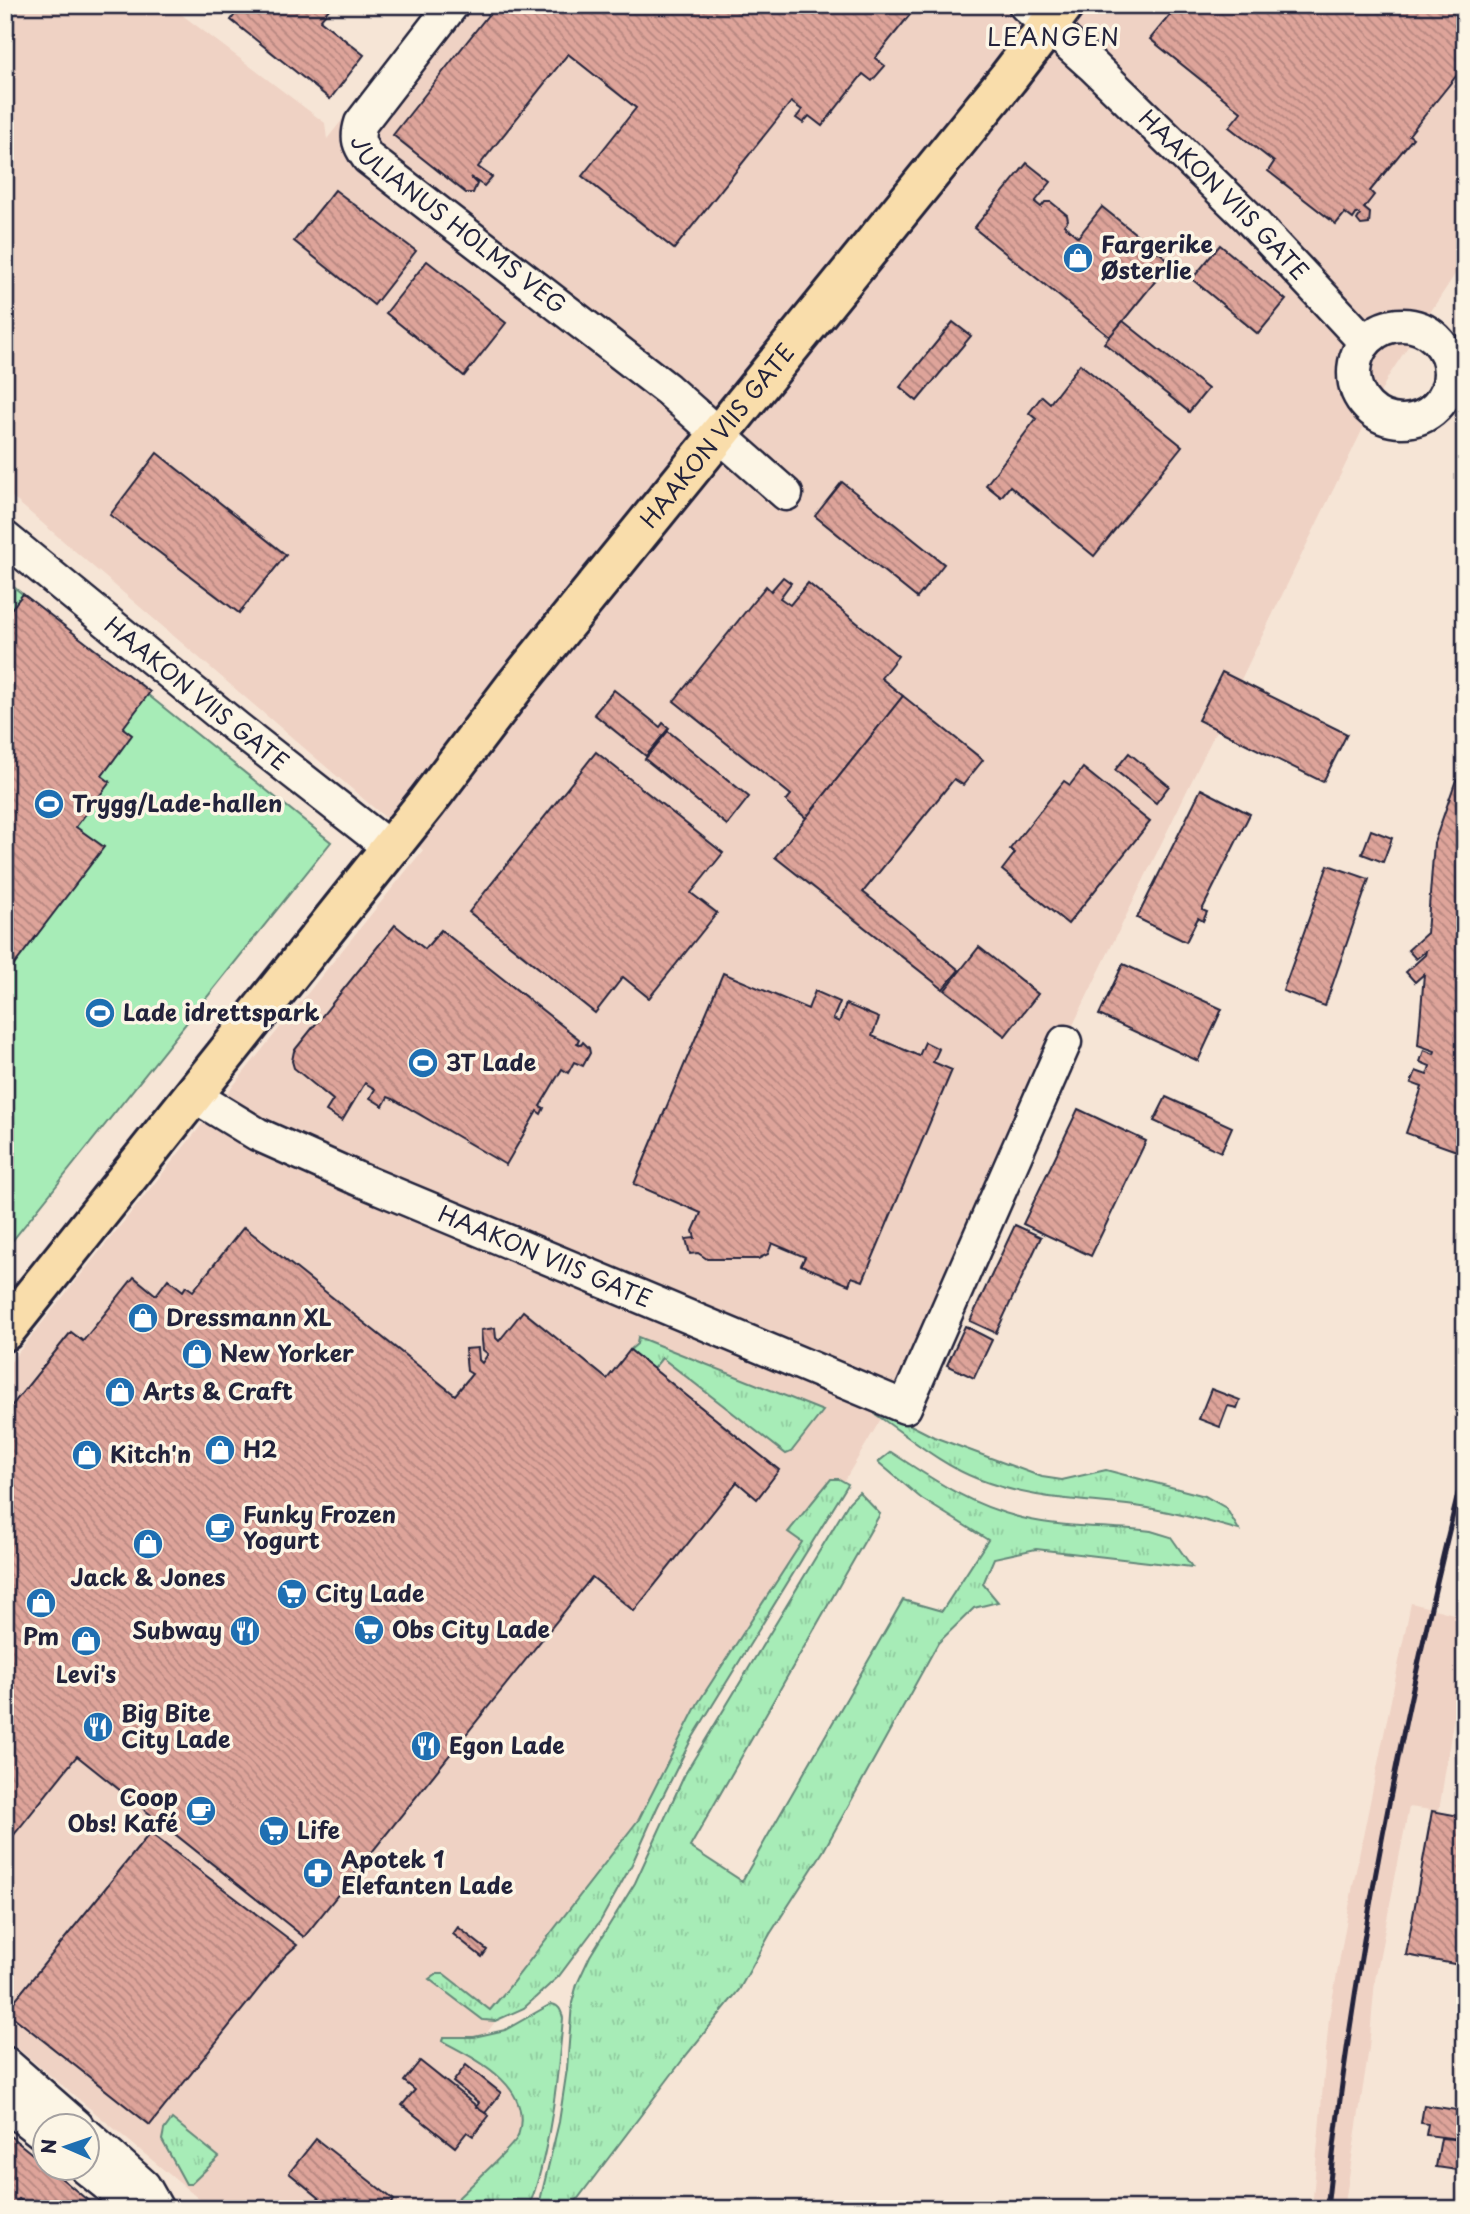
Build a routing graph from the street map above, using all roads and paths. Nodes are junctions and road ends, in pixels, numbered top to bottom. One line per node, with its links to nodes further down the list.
1 (452, 5): 4 (street, JULIANUS HOLMS VEG)
2 (1046, 12): 3 (street, HAAKON VIIS GATE); 4 (main road, HAAKON VIIS GATE)
3 (1365, 342)
4 (704, 422): 5 (street); 7 (main road, HAAKON VIIS GATE)
5 (786, 494)
6 (5, 538): 7 (street, HAAKON VIIS GATE)
7 (390, 848): 9 (main road, HAAKON VIIS GATE)
8 (1065, 1042): 9 (street, HAAKON VIIS GATE)
9 (193, 1094): 10 (main road, HAAKON VIIS GATE)
10 (5, 1331)
11 (5, 2063): 13 (street)
12 (5, 2104): 14 (street)
13 (61, 2112)
14 (32, 2125)
15 (102, 2148): 18 (street)
16 (102, 2181): 17 (street)
17 (137, 2209)
18 (157, 2209)

